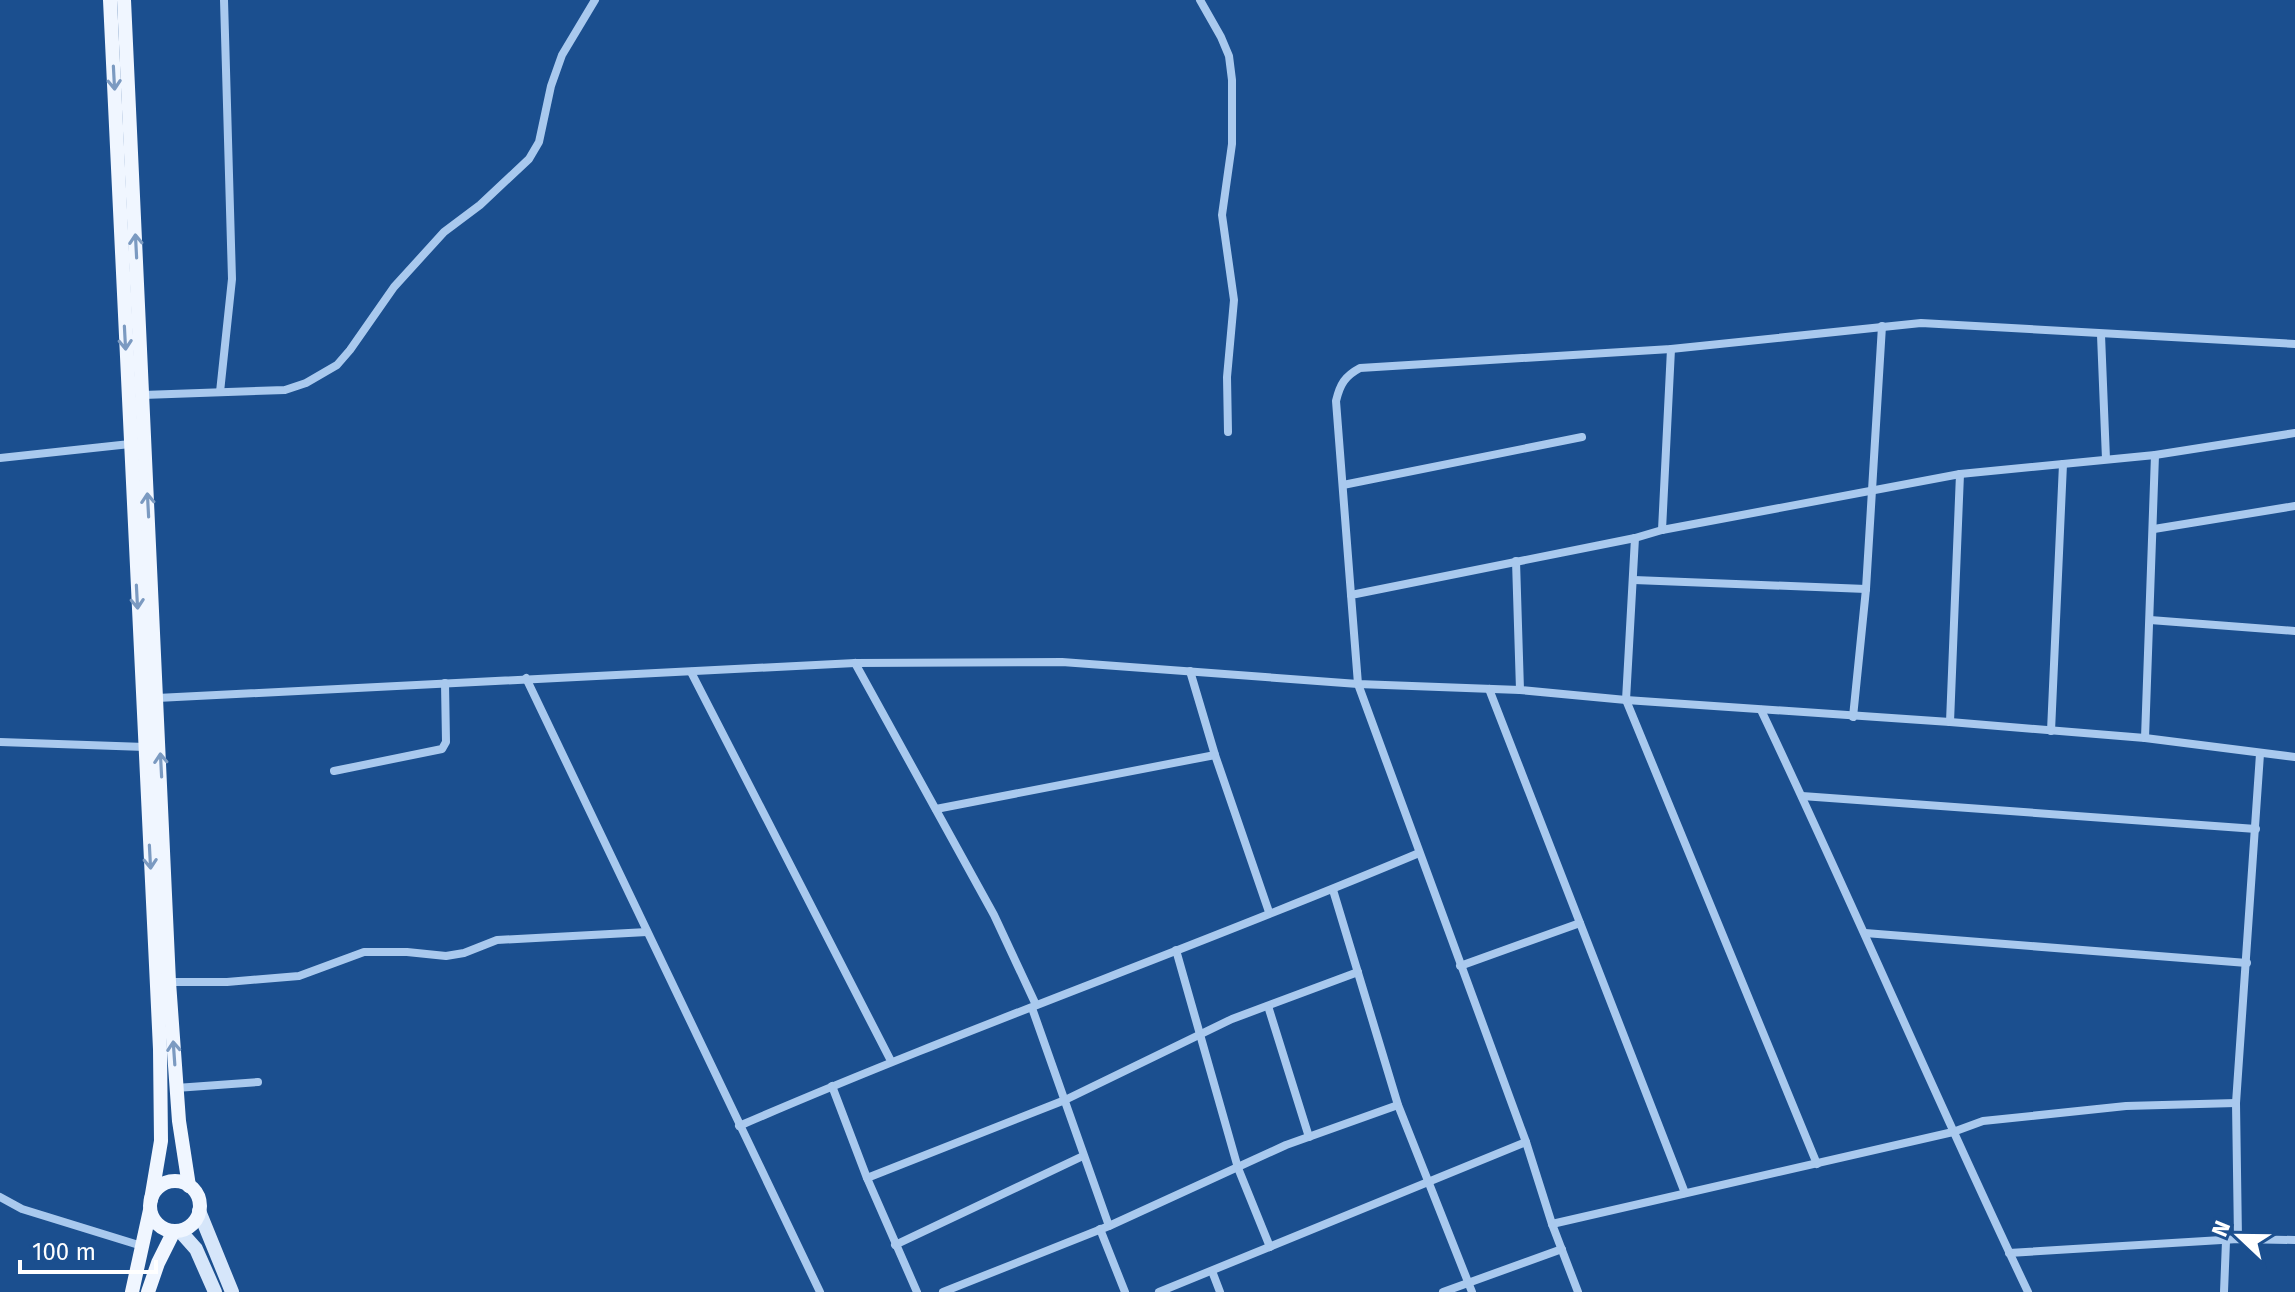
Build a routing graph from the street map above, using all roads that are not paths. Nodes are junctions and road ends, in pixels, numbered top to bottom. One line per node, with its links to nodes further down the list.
1 (110, 0): 15 (main road, one-way to 15)
2 (124, 0): 11 (main road, one-way to 2)
3 (224, 0): 10 (street)
4 (595, 0): 10 (street)
5 (1200, 0): 12 (street)
6 (1882, 326): 7 (street); 9 (street); 22 (street)
7 (2101, 335): 8 (street); 18 (street)
8 (2295, 344)
9 (1671, 349): 21 (street); 25 (street)
10 (220, 392): 11 (street)
11 (143, 395): 41 (main road, one-way to 11)
12 (1228, 432)
13 (2295, 433): 16 (street)
14 (1582, 437): 21 (street)
15 (130, 444): 17 (street); 49 (main road, one-way to 49)
16 (2155, 455): 18 (street); 24 (street)
17 (0, 458)
18 (2106, 459): 19 (street)
19 (2063, 464): 20 (street); 46 (street)
20 (1960, 474): 22 (street); 45 (street)
21 (1343, 485): 30 (street)
22 (1872, 492): 25 (street); 29 (street)
23 (2295, 506): 24 (street)
24 (2154, 529): 31 (street)
25 (1662, 530): 26 (street)
26 (1635, 538): 27 (street); 28 (street)
27 (1516, 561): 30 (street); 40 (street)
28 (1634, 580): 29 (street); 42 (street)
29 (1866, 589): 44 (street)
30 (1351, 595): 38 (street)
31 (2150, 620): 32 (street); 47 (street)
32 (2295, 631)
33 (855, 663): 34 (street); 35 (street); 55 (street)
34 (1190, 671): 38 (street); 51 (street)
35 (691, 672): 36 (street); 71 (street)
36 (526, 678): 37 (street); 61 (street)
37 (445, 683): 41 (street); 53 (street)
38 (1358, 684): 39 (street); 57 (street)
39 (1489, 689): 40 (street); 60 (street)
40 (1520, 690): 42 (street)
41 (157, 698): 67 (main road, one-way to 41)
42 (1626, 700): 43 (street); 83 (street)
43 (1761, 710): 44 (street); 54 (street)
44 (1853, 717): 45 (street)
45 (1950, 722): 46 (street)
46 (2051, 731): 47 (street)
47 (2145, 738): 50 (street)
48 (0, 742): 49 (street)
49 (145, 747): 90 (main road, one-way to 90)
50 (2260, 754): 52 (street); 56 (street)
51 (1215, 755): 55 (street); 59 (street)
52 (2295, 757)
53 (334, 771)
54 (1802, 796): 56 (street); 62 (street)
55 (936, 809): 68 (street)
56 (2256, 829): 64 (street)
57 (1419, 853): 58 (street); 65 (street)
58 (1333, 890): 59 (street); 66 (street)
59 (1269, 912): 63 (street)
60 (1580, 923): 65 (street); 88 (street)
61 (647, 932): 67 (street); 78 (street)
62 (1865, 933): 64 (street); 79 (street)
63 (1176, 950): 68 (street); 70 (street)
64 (2247, 963): 76 (street)
65 (1460, 966): 81 (street)
66 (1358, 972): 69 (street); 77 (street)
67 (169, 982): 74 (main road, one-way to 67)
68 (1034, 1006): 71 (street); 75 (street)
69 (1268, 1006): 70 (street); 80 (street)
70 (1201, 1035): 75 (street); 84 (street)
71 (891, 1061): 73 (street)
72 (258, 1082): 74 (street)
73 (832, 1086): 78 (street); 85 (street)
74 (176, 1088): 87 (main road)
75 (1065, 1100): 82 (street); 85 (street)
76 (2236, 1103): 79 (street); 95 (street)
77 (1398, 1105): 80 (street); 86 (street)
78 (739, 1126): 109 (street)
79 (1953, 1132): 83 (street); 102 (street)
80 (1309, 1137): 84 (street)
81 (1526, 1142): 86 (street); 92 (street)
82 (1083, 1156): 93 (street); 98 (street)
83 (1817, 1164): 88 (street)
84 (1238, 1168): 93 (street); 100 (street)
85 (867, 1178): 98 (street)
86 (1427, 1182): 100 (street); 104 (street)
87 (189, 1186): 90 (main road); 91 (main road)
88 (1685, 1193): 92 (street)
89 (0, 1197): 99 (street)
90 (150, 1203): 94 (main road); 99 (main road)
91 (199, 1211): 94 (main road); 108 (main road)
92 (1552, 1224): 101 (street)
93 (1105, 1228): 111 (street); 112 (street)
94 (177, 1231): 106 (main road); 107 (main road)
95 (2238, 1239): 96 (street); 97 (street)
96 (2295, 1240)
97 (2226, 1241): 102 (street); 119 (street)
98 (895, 1245): 110 (street)
99 (143, 1247): 105 (main road)
100 (1270, 1247): 103 (street)
101 (1562, 1249): 104 (street); 117 (street)
102 (2009, 1253): 118 (street)
103 (1212, 1271): 113 (street); 114 (street)
104 (1468, 1282): 115 (street); 116 (street)
105 (132, 1292)
106 (148, 1292)
107 (215, 1292)
108 (232, 1292)
109 (820, 1292)
110 (917, 1292)
111 (943, 1292)
112 (1125, 1292)
113 (1159, 1292)
114 (1220, 1292)
115 (1443, 1292)
116 (1472, 1292)
117 (1578, 1292)
118 (2028, 1292)
119 (2224, 1292)

